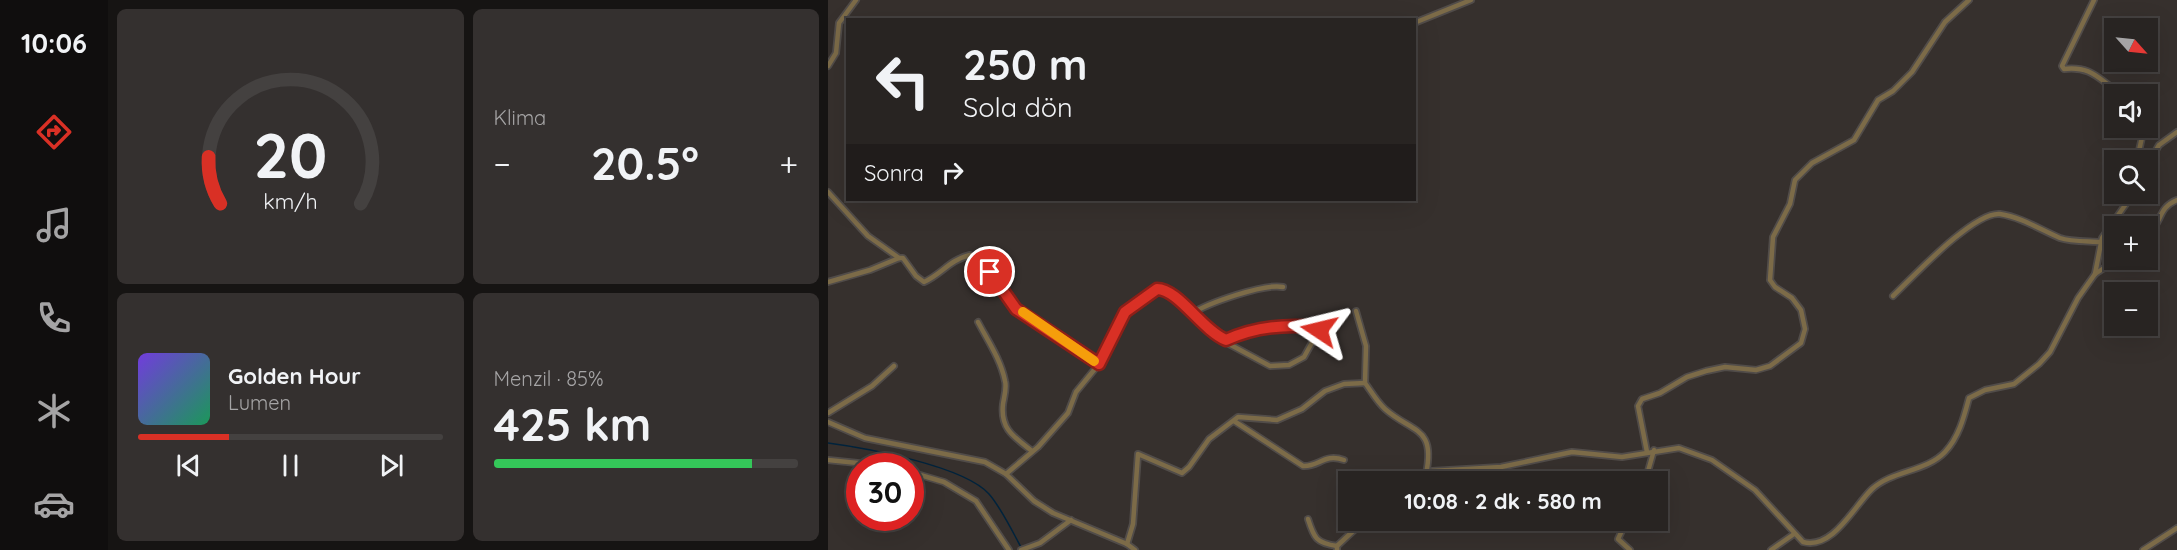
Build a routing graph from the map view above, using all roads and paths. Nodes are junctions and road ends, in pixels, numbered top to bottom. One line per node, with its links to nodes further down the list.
1 (856, 0): 6 (street)
2 (1471, 0): 5 (street)
3 (1969, 0): 33 (street)
4 (2094, 0): 7 (street)
5 (1416, 21)
6 (828, 66)
7 (2109, 84)
8 (2177, 132): 9 (street)
9 (2156, 150)
10 (828, 192): 15 (street)
11 (2177, 200): 13 (street)
12 (2126, 204): 14 (street)
13 (2158, 219)
14 (2101, 242): 17 (street); 20 (street)
15 (899, 258): 18 (street); 25 (street)
16 (2104, 268): 17 (street)
17 (2095, 274): 47 (street)
18 (828, 282)
19 (1283, 287): 22 (street)
20 (1893, 296)
21 (1356, 311): 27 (street)
22 (1191, 314): 24 (street); 25 (street)
23 (978, 322): 32 (street)
24 (1226, 340): 24 (street)
25 (1099, 364): 32 (street)
26 (894, 366): 28 (street)
27 (1365, 383): 29 (street); 37 (street)
28 (828, 413)
29 (1233, 421): 35 (street); 48 (street)
30 (828, 422): 40 (street)
31 (1654, 450): 33 (street); 39 (street); 47 (street)
32 (1032, 451): 40 (street)
33 (1647, 452): 38 (street)
34 (828, 460): 36 (street)
35 (1344, 460)
36 (846, 462)
37 (1427, 471)
38 (1436, 471)
39 (1648, 471)
40 (1006, 474): 43 (street)
41 (924, 476): 51 (street)
42 (1308, 519): 49 (street)
43 (1071, 520): 48 (street); 50 (street)
44 (2177, 528): 55 (street)
45 (1354, 531): 49 (street)
46 (1622, 531): 53 (street)
47 (1794, 534): 54 (street)
48 (1127, 544): 52 (street)
49 (1337, 548)
50 (1023, 549)
51 (1009, 550)
52 (1135, 550)
53 (1630, 550)
54 (1771, 550)
55 (2143, 550)

